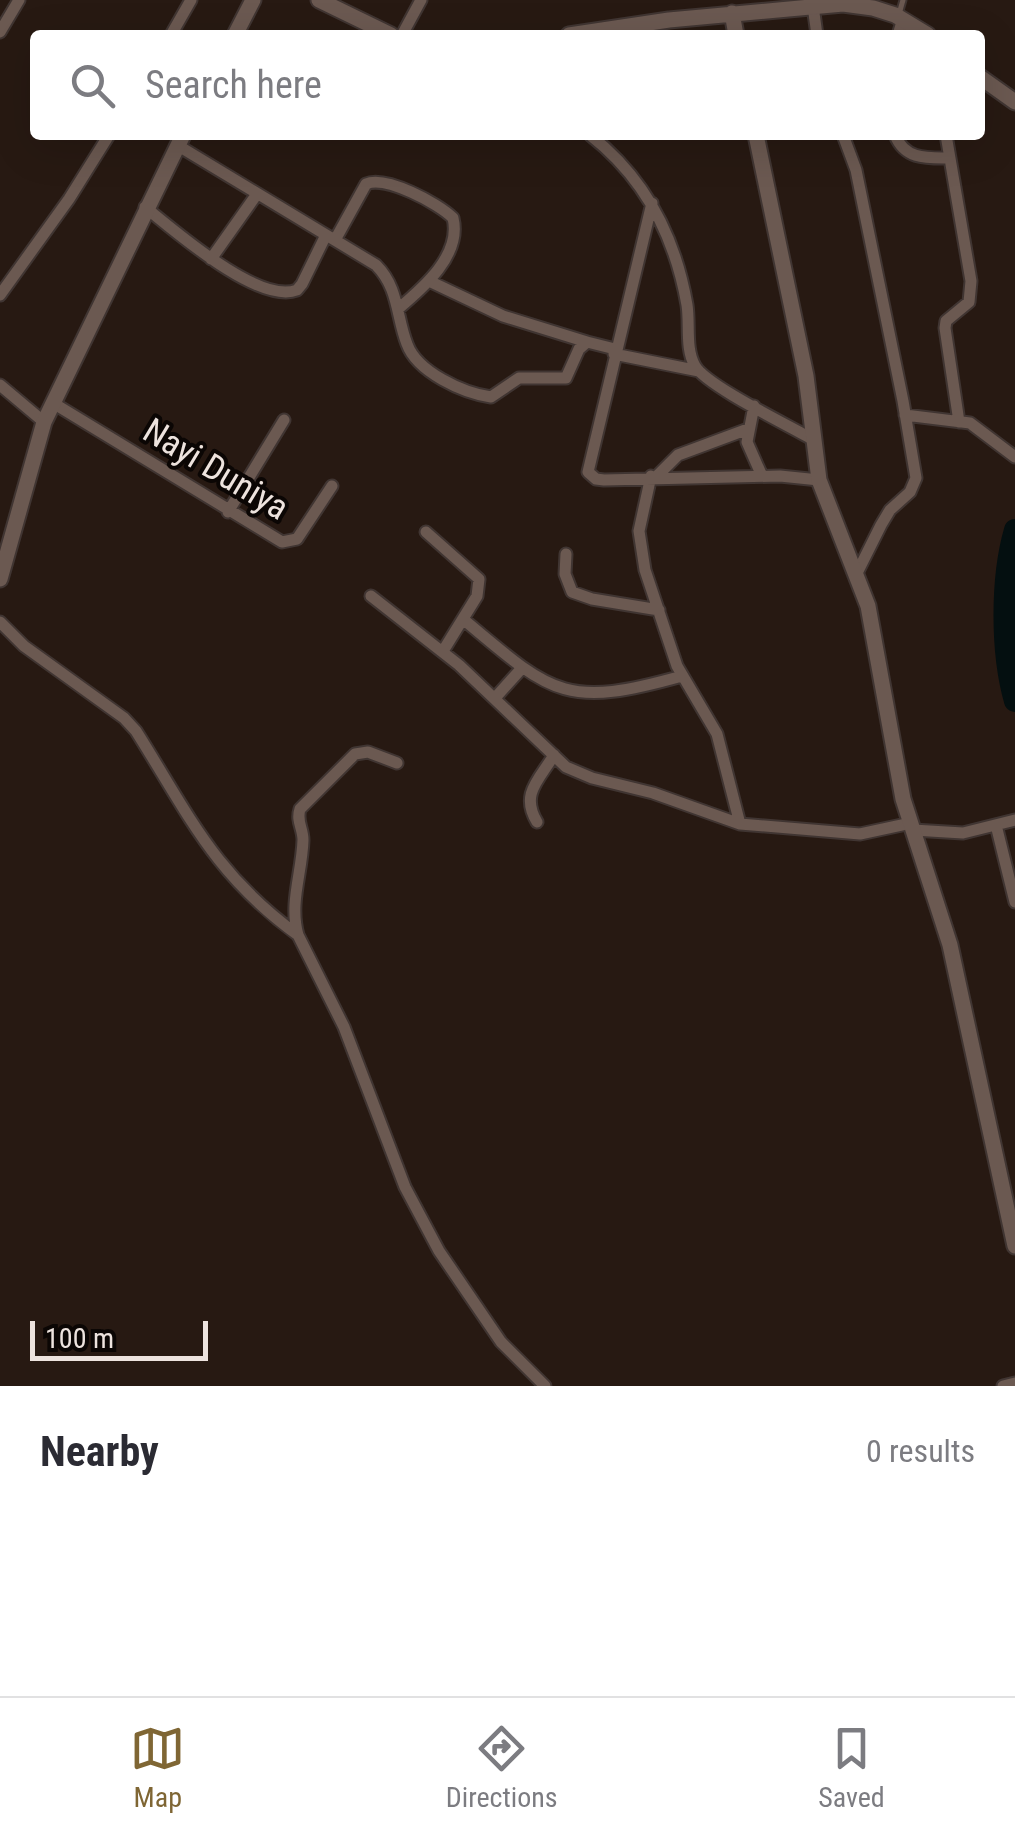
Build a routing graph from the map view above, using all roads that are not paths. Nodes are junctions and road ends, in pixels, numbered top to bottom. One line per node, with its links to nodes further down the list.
1 (19, 0): 16 (street)
2 (192, 0): 9 (street)
3 (253, 0): 10 (street)
4 (319, 0): 11 (street)
5 (421, 0): 12 (street)
6 (820, 4): 7 (street); 8 (street); 15 (street)
7 (732, 14): 13 (street); 14 (street)
8 (901, 18)
9 (174, 30)
10 (237, 30)
11 (381, 30)
12 (405, 30)
13 (590, 30)
14 (735, 30)
15 (817, 30)
16 (0, 32)
17 (985, 81): 18 (street)
18 (1015, 102)
19 (107, 140): 33 (street)
20 (180, 140): 27 (street); 29 (street)
21 (596, 140): 28 (street)
22 (757, 140): 46 (street)
23 (846, 140): 41 (street)
24 (898, 140): 26 (street)
25 (947, 140): 26 (street)
26 (950, 158): 44 (street)
27 (257, 194): 30 (street); 31 (street)
28 (652, 203): 36 (street); 37 (street)
29 (145, 207): 31 (street); 39 (street)
30 (331, 237): 31 (street); 32 (street); 34 (street)
31 (211, 259)
32 (429, 281): 34 (street); 35 (street)
33 (0, 295)
34 (398, 309): 35 (street)
35 (587, 342): 36 (street)
36 (615, 352): 37 (street); 48 (street)
37 (699, 372): 40 (street)
38 (0, 385): 43 (street)
39 (54, 403): 43 (street); 52 (street, Nayi Duniya)
40 (754, 406): 45 (street); 46 (street)
41 (906, 416): 44 (street); 55 (street)
42 (284, 420): 52 (street)
43 (44, 422): 56 (street)
44 (960, 422): 47 (street)
45 (748, 429): 48 (street); 49 (street)
46 (812, 440): 50 (street)
47 (1015, 457)
48 (654, 476): 49 (street); 58 (street)
49 (762, 476): 50 (street)
50 (819, 480): 55 (street)
51 (332, 486): 52 (street, Nayi Duniya)
52 (228, 512)
53 (426, 532): 59 (street)
54 (566, 554): 58 (street)
55 (856, 575): 71 (street)
56 (0, 579)
57 (371, 596): 61 (street)
58 (659, 610): 63 (street)
59 (463, 618): 61 (street); 62 (street)
60 (0, 622): 73 (street)
61 (443, 651): 64 (street)
62 (522, 668): 63 (street); 64 (street)
63 (682, 676): 69 (street)
64 (496, 698): 65 (street)
65 (554, 755): 68 (street); 69 (street)
66 (397, 763): 73 (street)
67 (1015, 820): 70 (street)
68 (537, 822)
69 (740, 824): 71 (street)
70 (996, 825): 71 (street); 72 (street)
71 (912, 826): 74 (street)
72 (1015, 902)
73 (298, 935): 76 (street)
74 (1015, 1246)
75 (1015, 1383): 77 (street)
76 (545, 1386)
77 (1003, 1386)

